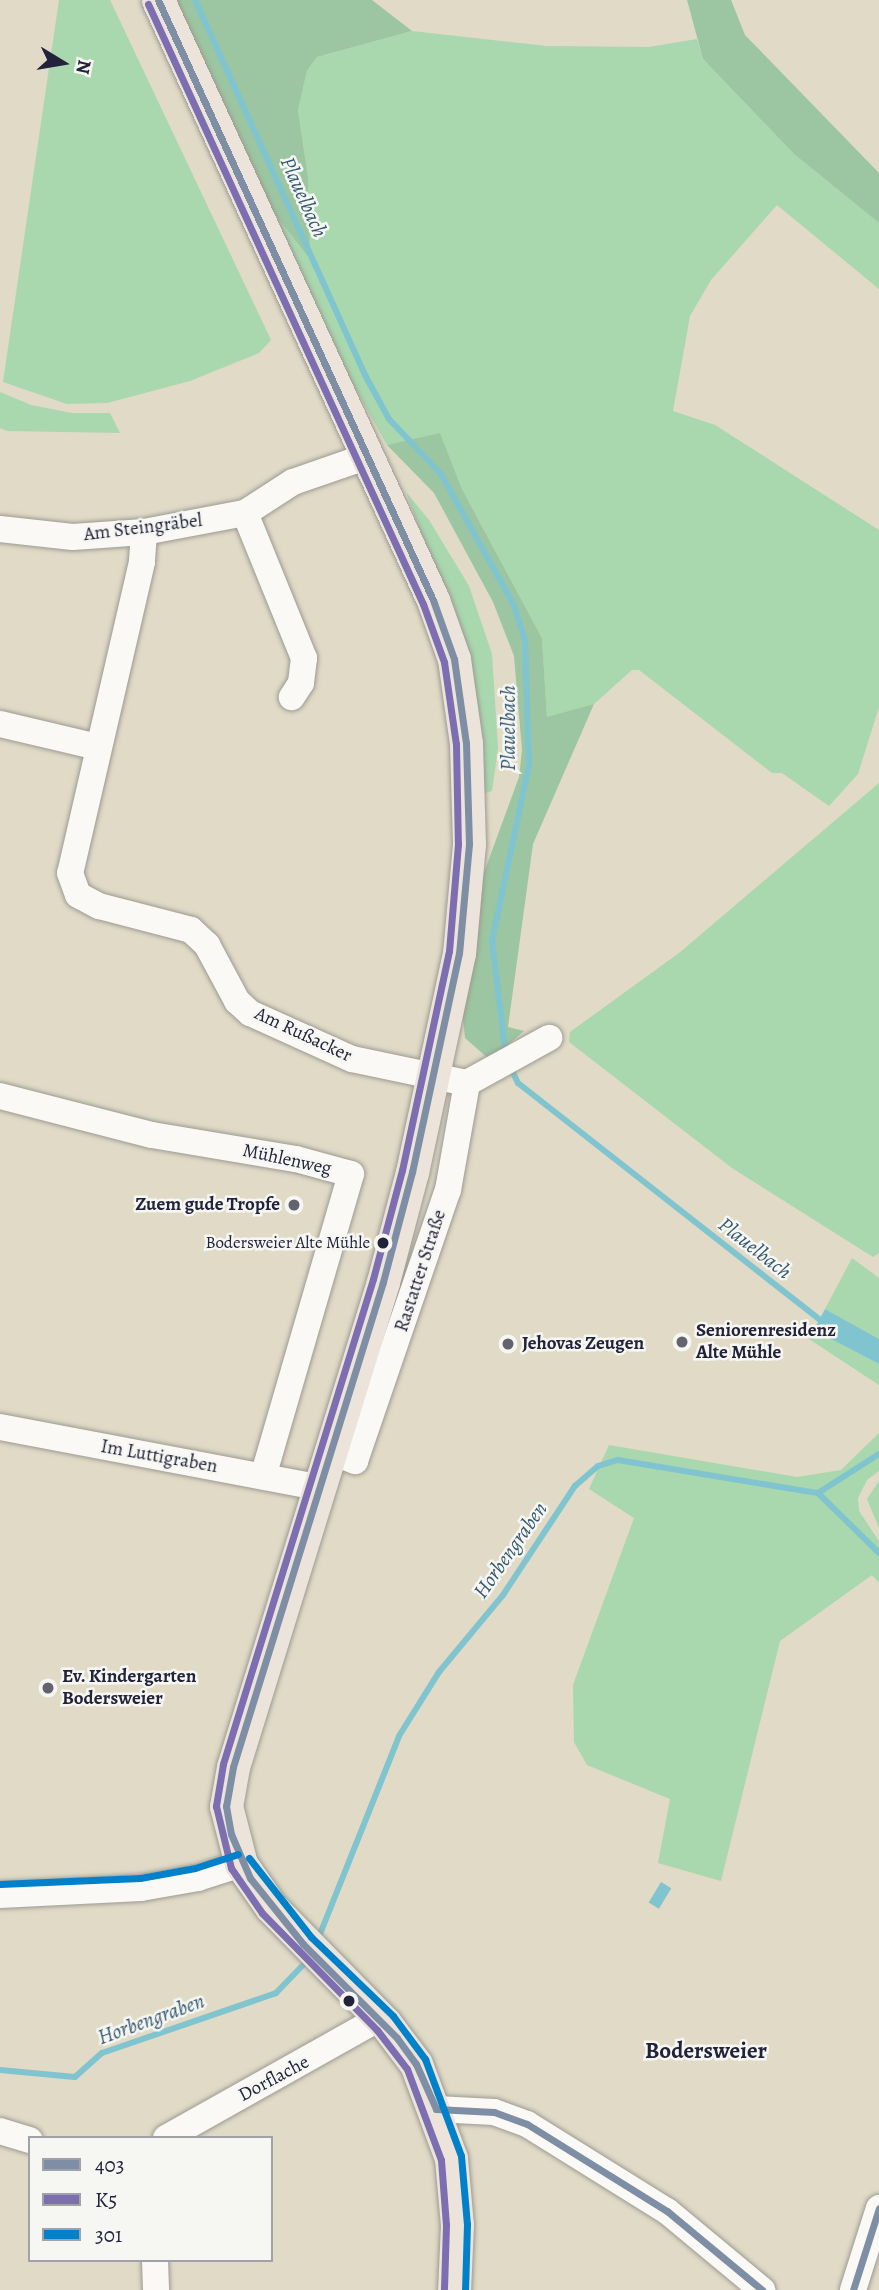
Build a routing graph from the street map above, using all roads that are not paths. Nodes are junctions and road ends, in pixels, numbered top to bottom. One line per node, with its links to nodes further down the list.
1 (158, 0): 2 (main road, Rastatter Straße)
2 (365, 457): 3 (street, Am Steingräbel); 10 (main road, Rastatter Straße)
3 (244, 513): 5 (street, Am Steingräbel); 6 (street)
4 (0, 529): 5 (street, Am Steingräbel)
5 (144, 532): 8 (street, Am Rußacker)
6 (292, 698)
7 (0, 724): 8 (street)
8 (98, 747): 10 (street, Am Rußacker)
9 (549, 1038): 11 (street)
10 (432, 1077): 11 (street); 14 (main road, Rastatter Straße)
11 (478, 1078): 14 (street, Rastatter Straße)
12 (0, 1096): 15 (street, Mühlenweg)
13 (0, 1427): 15 (street, Im Luttigraben)
14 (328, 1451): 16 (main road, Rastatter Straße)
15 (263, 1476): 16 (street, Im Luttigraben)
16 (318, 1487): 17 (main road, Rastatter Straße)
17 (241, 1864): 18 (street); 19 (main road, Rastatter Straße)
18 (0, 1895)
19 (380, 2018): 20 (main road, Rastatter Straße); 22 (street, Dorflache)
20 (436, 2109): 27 (main road, Rastatter Straße); 28 (street)
21 (0, 2131): 23 (street)
22 (170, 2136)
23 (28, 2139)
24 (879, 2208): 29 (street)
25 (155, 2262): 26 (street)
26 (156, 2290)
27 (454, 2290)
28 (762, 2290)
29 (853, 2290)

